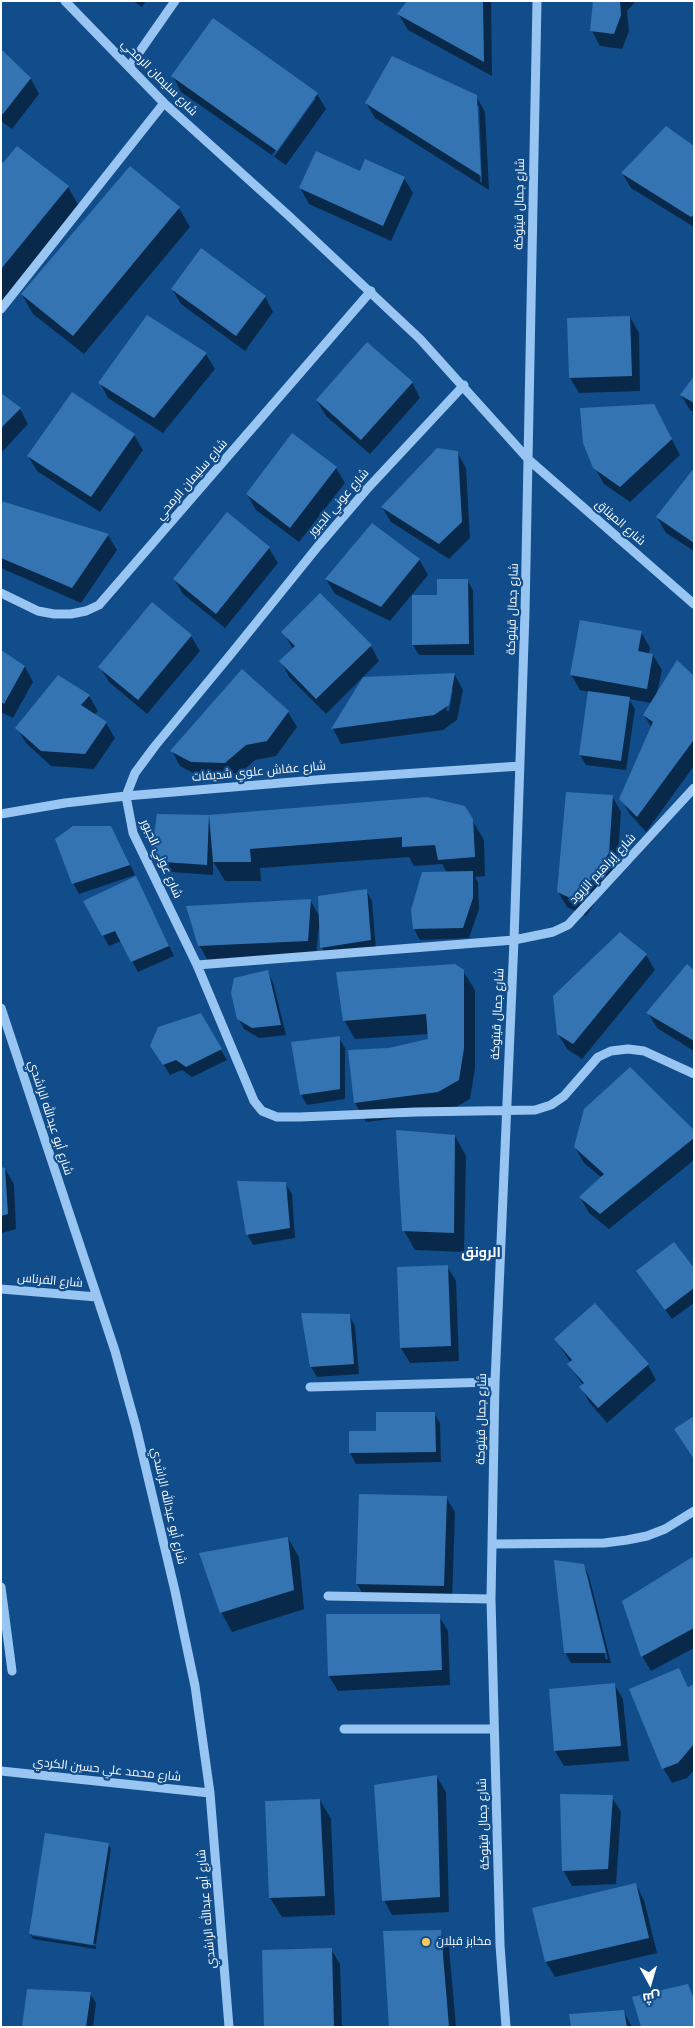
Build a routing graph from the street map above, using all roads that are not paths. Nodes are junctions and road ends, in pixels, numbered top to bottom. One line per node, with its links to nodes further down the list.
1 (65, 1): 4 (street, شارع سليمان الرمحي)
2 (175, 1): 4 (street)
3 (537, 1): 9 (street, شارع جمال قيتوكة)
4 (129, 67): 5 (street, شارع سليمان الرمحي)
5 (164, 103): 6 (street, شارع سليمان الرمحي); 7 (street)
6 (371, 291): 8 (street, شارع سليمان الرمحي); 10 (street, شارع سليمان الرمحي)
7 (1, 309)
8 (464, 385): 9 (street, شارع سليمان الرمحي); 14 (street, شارع عوني الجبور)
9 (530, 460): 11 (street, شارع الميثاق); 12 (street, شارع جمال قيتوكة)
10 (1, 593)
11 (694, 604)
12 (520, 766): 14 (street, شارع عفاش علوي شديفات); 16 (street, شارع جمال قيتوكة)
13 (694, 788): 16 (street, شارع إبراهيم الزيود)
14 (126, 796): 15 (street, شارع عفاش علوي شديفات); 17 (street, شارع عوني الجبور)
15 (1, 814)
16 (514, 940): 17 (street, شارع إبراهيم الزيود); 20 (street, شارع جمال قيتوكة)
17 (197, 965): 20 (street, شارع عوني الجبور)
18 (1, 1008): 22 (street, شارع أبو عبدالله الراشدي)
19 (694, 1074): 20 (street)
20 (506, 1110): 23 (street, شارع جمال قيتوكة)
21 (1, 1289): 22 (street, شارع الفرناس)
22 (97, 1297): 34 (street, شارع أبو عبدالله الراشدي)
23 (495, 1382): 24 (street); 26 (street, شارع جمال قيتوكة)
24 (310, 1387)
25 (694, 1511): 26 (street)
26 (492, 1544): 29 (street, شارع جمال قيتوكة)
27 (1, 1587): 30 (street)
28 (328, 1596): 29 (street)
29 (491, 1599): 32 (street, شارع جمال قيتوكة)
30 (12, 1671)
31 (344, 1729): 32 (street)
32 (494, 1729): 36 (street, شارع جمال قيتوكة)
33 (1, 1771): 34 (street, شارع محمد علي حسين الكردي)
34 (210, 1793): 35 (street, شارع أبو عبدالله الراشدي)
35 (229, 2027)
36 (506, 2027)

